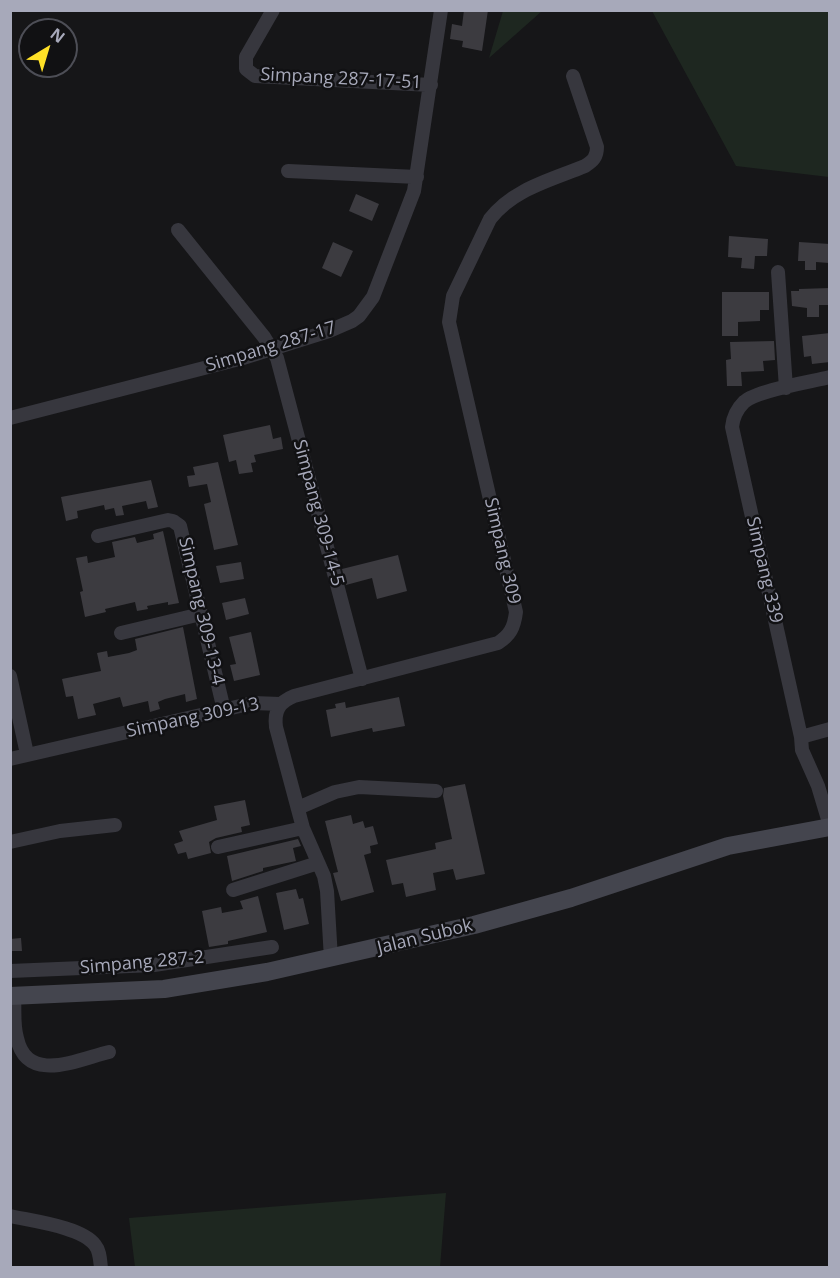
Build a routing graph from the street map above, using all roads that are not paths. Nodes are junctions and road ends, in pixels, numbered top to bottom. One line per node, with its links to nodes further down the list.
1 (273, 10): 4 (street, Simpang 287-17-51)
2 (441, 10): 4 (street, Simpang 287-17)
3 (573, 76): 17 (street, Simpang 309)
4 (432, 85): 6 (street, Simpang 287-17)
5 (288, 171): 6 (street)
6 (417, 177): 9 (street, Simpang 287-17)
7 (178, 230): 9 (street, Simpang 309-14-5)
8 (778, 272): 11 (street)
9 (271, 348): 12 (street, Simpang 287-17); 17 (street, Simpang 309-14-5)
10 (830, 377): 11 (street, Simpang 339)
11 (786, 388): 21 (street, Simpang 339)
12 (10, 418)
13 (98, 536): 14 (street, Simpang 309-13-4)
14 (201, 614): 15 (street); 19 (street, Simpang 309-13-4)
15 (121, 633)
16 (10, 676): 22 (street)
17 (362, 678): 18 (street, Simpang 309)
18 (280, 704): 19 (street, Simpang 309-13); 25 (street)
19 (224, 710): 22 (street, Simpang 309-13)
20 (830, 729): 21 (street)
21 (801, 737): 27 (street, Simpang 339)
22 (27, 754): 23 (street, Simpang 309-13)
23 (10, 759)
24 (435, 791): 25 (street)
25 (298, 808): 28 (street)
26 (115, 825): 29 (street)
27 (830, 826): 34 (main road, Jalan Subok)
28 (303, 828): 30 (street); 31 (street)
29 (10, 842)
30 (218, 847)
31 (318, 863): 32 (street); 34 (street)
32 (233, 890)
33 (272, 947): 35 (street, Simpang 287-2)
34 (331, 959): 36 (main road, Jalan Subok)
35 (10, 971)
36 (12, 996): 37 (street)
37 (109, 1052)
38 (10, 1216): 39 (street)
39 (101, 1268)

